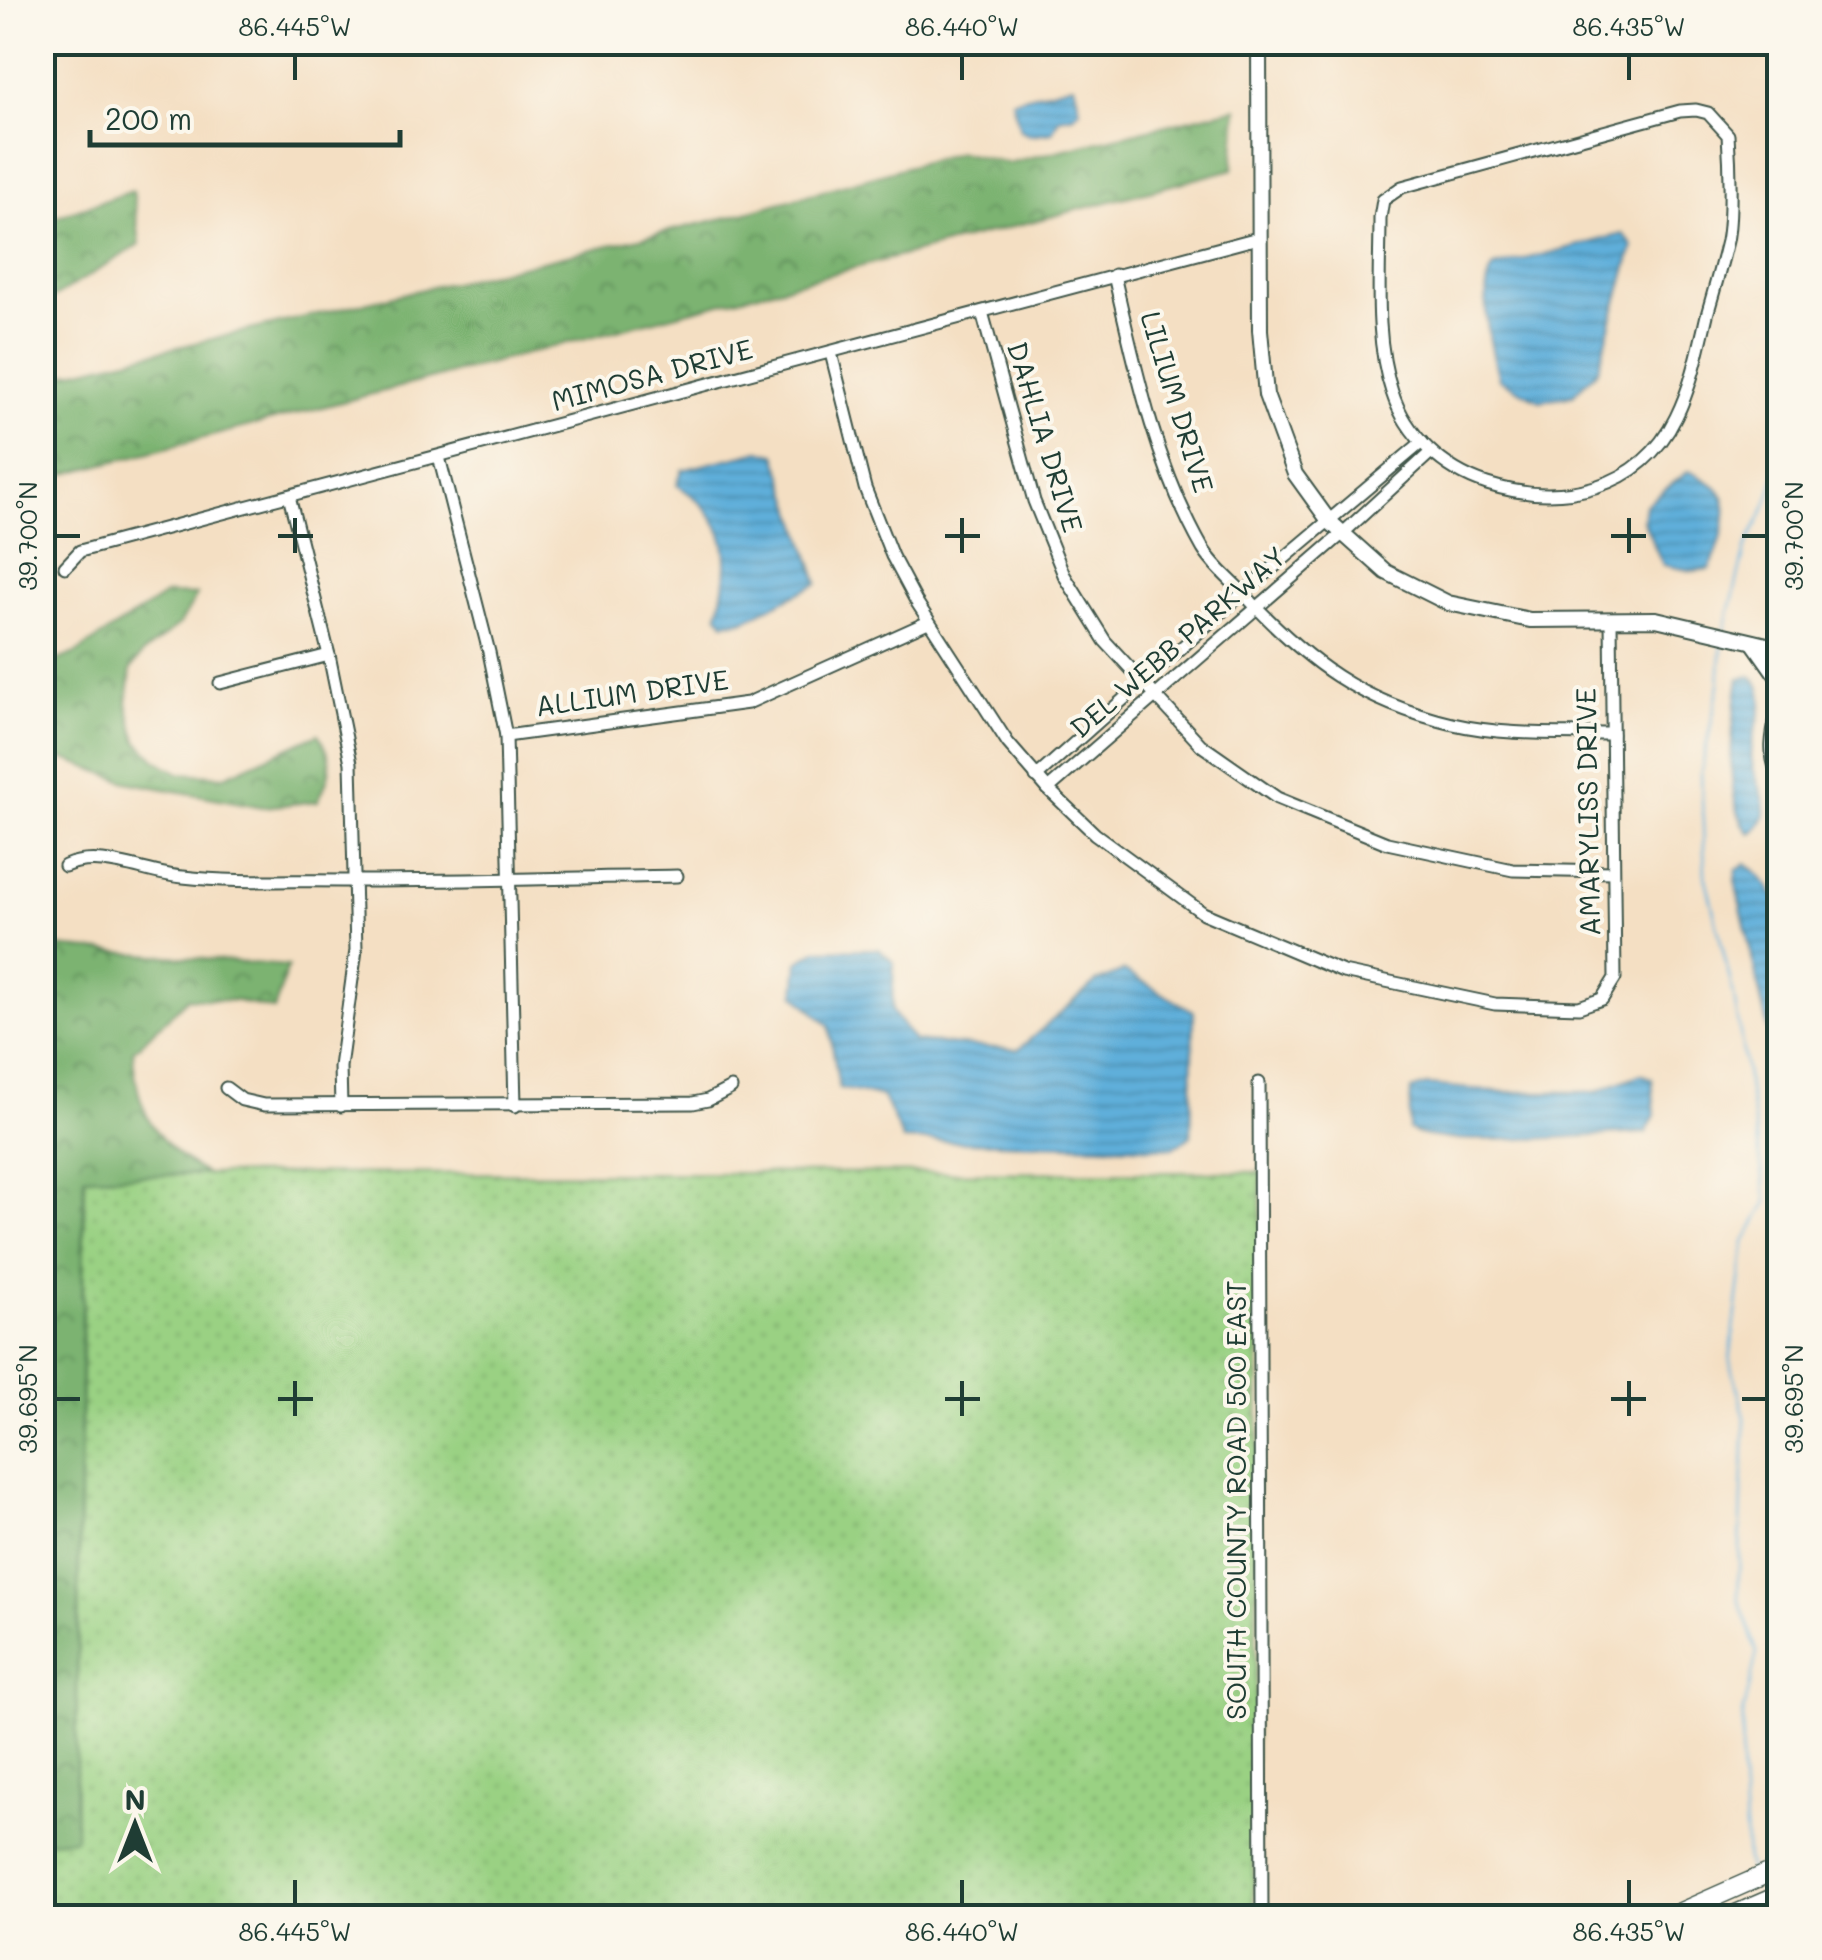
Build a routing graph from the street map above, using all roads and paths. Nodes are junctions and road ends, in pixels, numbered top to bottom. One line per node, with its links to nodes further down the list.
1 (1258, 42): 2 (street)
2 (1258, 238): 3 (street, MIMOSA DRIVE); 9 (street)
3 (1114, 275): 4 (street, MIMOSA DRIVE); 12 (street, LILIUM DRIVE)
4 (982, 312): 5 (street, MIMOSA DRIVE); 22 (street, DAHLIA DRIVE)
5 (831, 353): 7 (street, MIMOSA DRIVE); 15 (street)
6 (1426, 447): 6 (street); 9 (street, DEL WEBB PARKWAY); 10 (street, DEL WEBB PARKWAY)
7 (439, 457): 8 (street, MIMOSA DRIVE); 27 (street)
8 (289, 496): 11 (street, MIMOSA DRIVE); 18 (street)
9 (1329, 520): 10 (street); 12 (street, DEL WEBB PARKWAY)
10 (1342, 534): 13 (street, DEL WEBB PARKWAY); 14 (street)
11 (66, 567)
12 (1243, 593): 13 (street, LILIUM DRIVE); 22 (street, DEL WEBB PARKWAY)
13 (1255, 608): 23 (street, DEL WEBB PARKWAY); 26 (street, LILIUM DRIVE)
14 (1610, 620): 16 (street); 26 (street, AMARYLISS DRIVE)
15 (928, 622): 27 (street, ALLIUM DRIVE); 29 (street)
16 (1753, 642): 17 (street); 20 (street)
17 (1780, 648)
18 (329, 654): 21 (street); 36 (street)
19 (1780, 659): 20 (street)
20 (1778, 679)
21 (220, 683)
22 (1143, 684): 23 (street, DAHLIA DRIVE); 29 (street, DEL WEBB PARKWAY)
23 (1153, 697): 31 (street, DEL WEBB PARKWAY); 33 (street, DAHLIA DRIVE)
24 (1780, 700): 28 (street)
25 (1780, 726): 28 (street)
26 (1612, 734): 33 (street, AMARYLISS DRIVE)
27 (506, 736): 35 (street)
28 (1770, 737): 30 (street)
29 (1036, 777): 31 (street)
30 (1780, 779)
31 (1048, 789): 33 (street, AMARYLISS DRIVE)
32 (64, 866): 36 (street)
33 (1614, 872)
34 (676, 876): 35 (street)
35 (510, 880): 36 (street); 41 (street)
36 (354, 881): 40 (street)
37 (1259, 1083): 44 (street, SOUTH COUNTY ROAD 500 EAST)
38 (226, 1088): 40 (street)
39 (731, 1088): 41 (street)
40 (341, 1106): 41 (street)
41 (515, 1106)
42 (1780, 1868): 45 (main road)
43 (1780, 1894): 46 (main road)
44 (1262, 1918)
45 (1667, 1918)
46 (1727, 1918)

